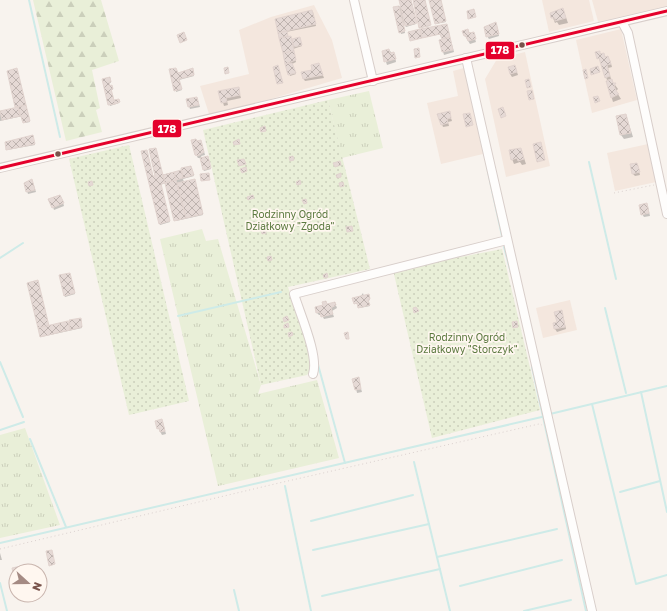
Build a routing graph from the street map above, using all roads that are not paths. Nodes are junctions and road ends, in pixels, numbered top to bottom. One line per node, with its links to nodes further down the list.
1 (354, 0): 5 (street)
2 (667, 11): 3 (street)
3 (622, 22): 4 (street); 7 (street)
4 (466, 58): 5 (street); 8 (street)
5 (373, 81): 6 (street)
6 (0, 168)
7 (667, 214)
8 (507, 240): 9 (street); 10 (street)
9 (313, 374)
10 (592, 611)

